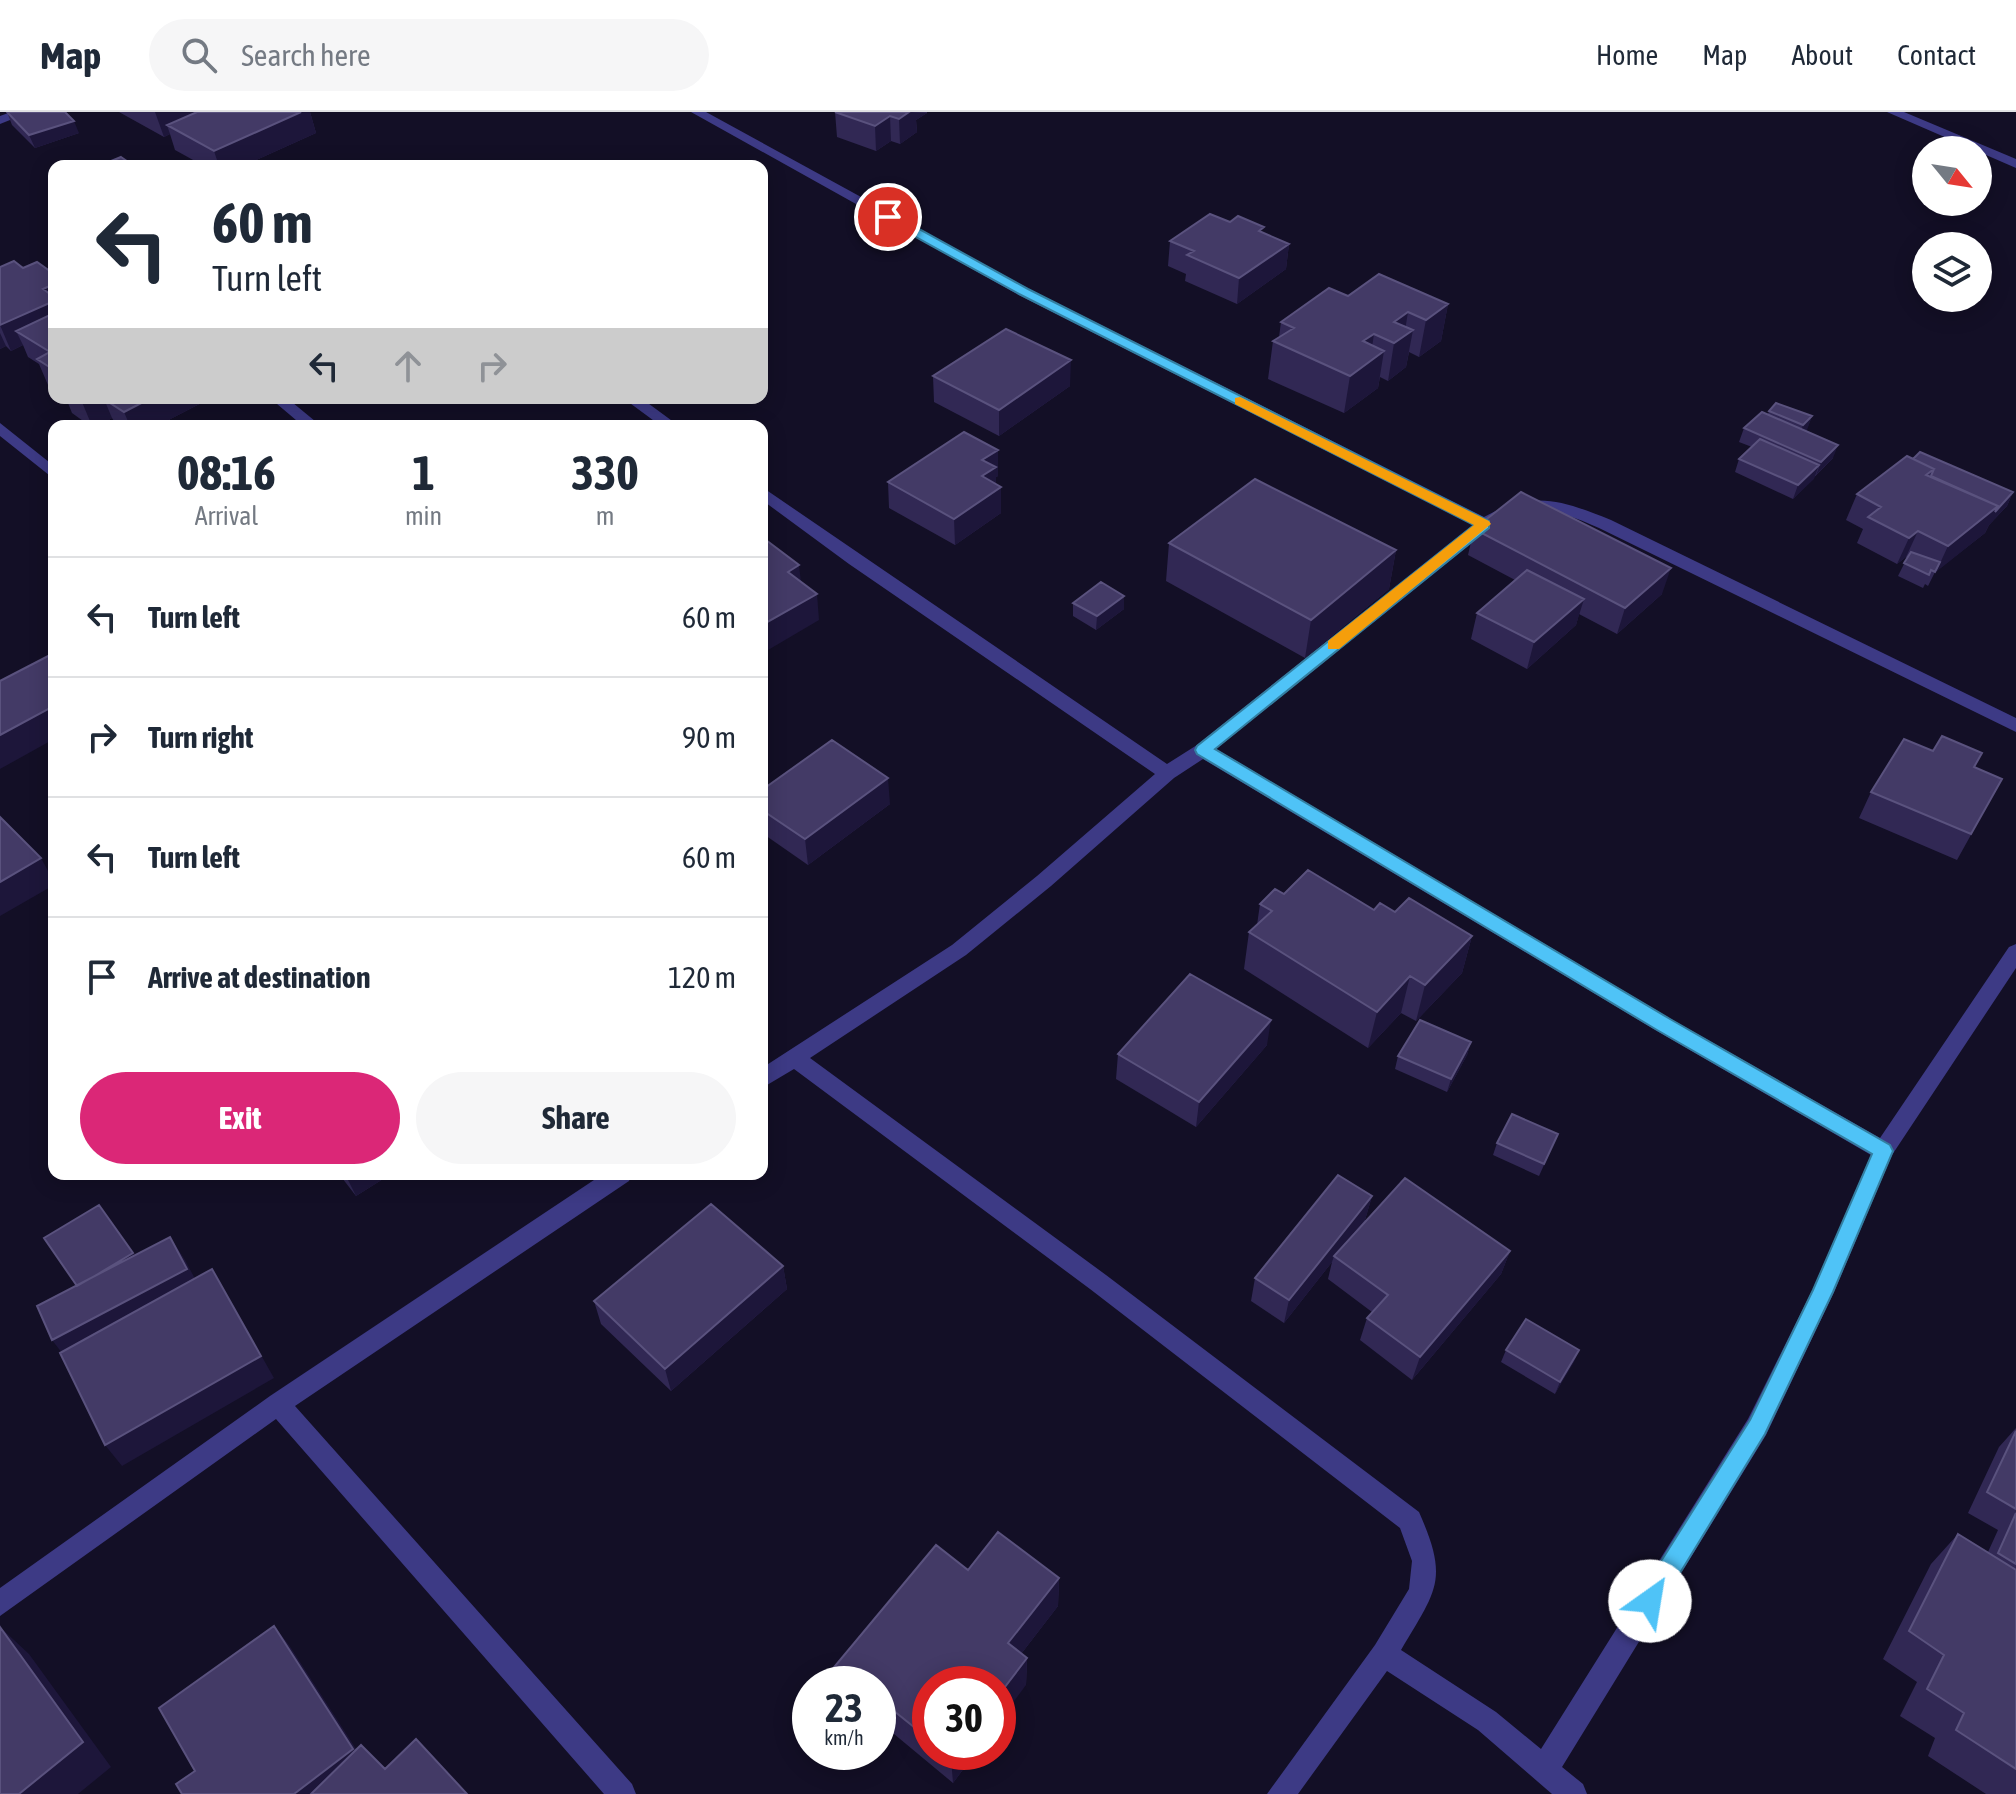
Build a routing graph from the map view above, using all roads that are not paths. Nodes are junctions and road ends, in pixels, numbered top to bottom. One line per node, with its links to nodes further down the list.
1 (24, 112): 4 (street)
2 (697, 112): 13 (street)
3 (1893, 112): 5 (street)
4 (0, 120)
5 (2016, 164)
6 (286, 404): 8 (street)
7 (640, 404): 9 (street)
8 (306, 420)
9 (662, 420)
10 (0, 428): 11 (street)
11 (48, 469)
12 (768, 496): 16 (street)
13 (1484, 524): 14 (street); 15 (street)
14 (2016, 726)
15 (1203, 750): 16 (street); 20 (street)
16 (1167, 773): 18 (street)
17 (2016, 952): 20 (street)
18 (794, 1058): 19 (street); 24 (street)
19 (768, 1075)
20 (1883, 1151): 25 (street)
21 (612, 1180): 22 (street)
22 (278, 1404): 23 (street); 26 (street)
23 (0, 1603)
24 (1384, 1654): 25 (street); 27 (street)
25 (1544, 1770): 28 (street)
26 (622, 1794)
27 (1281, 1794)
28 (1573, 1794)

